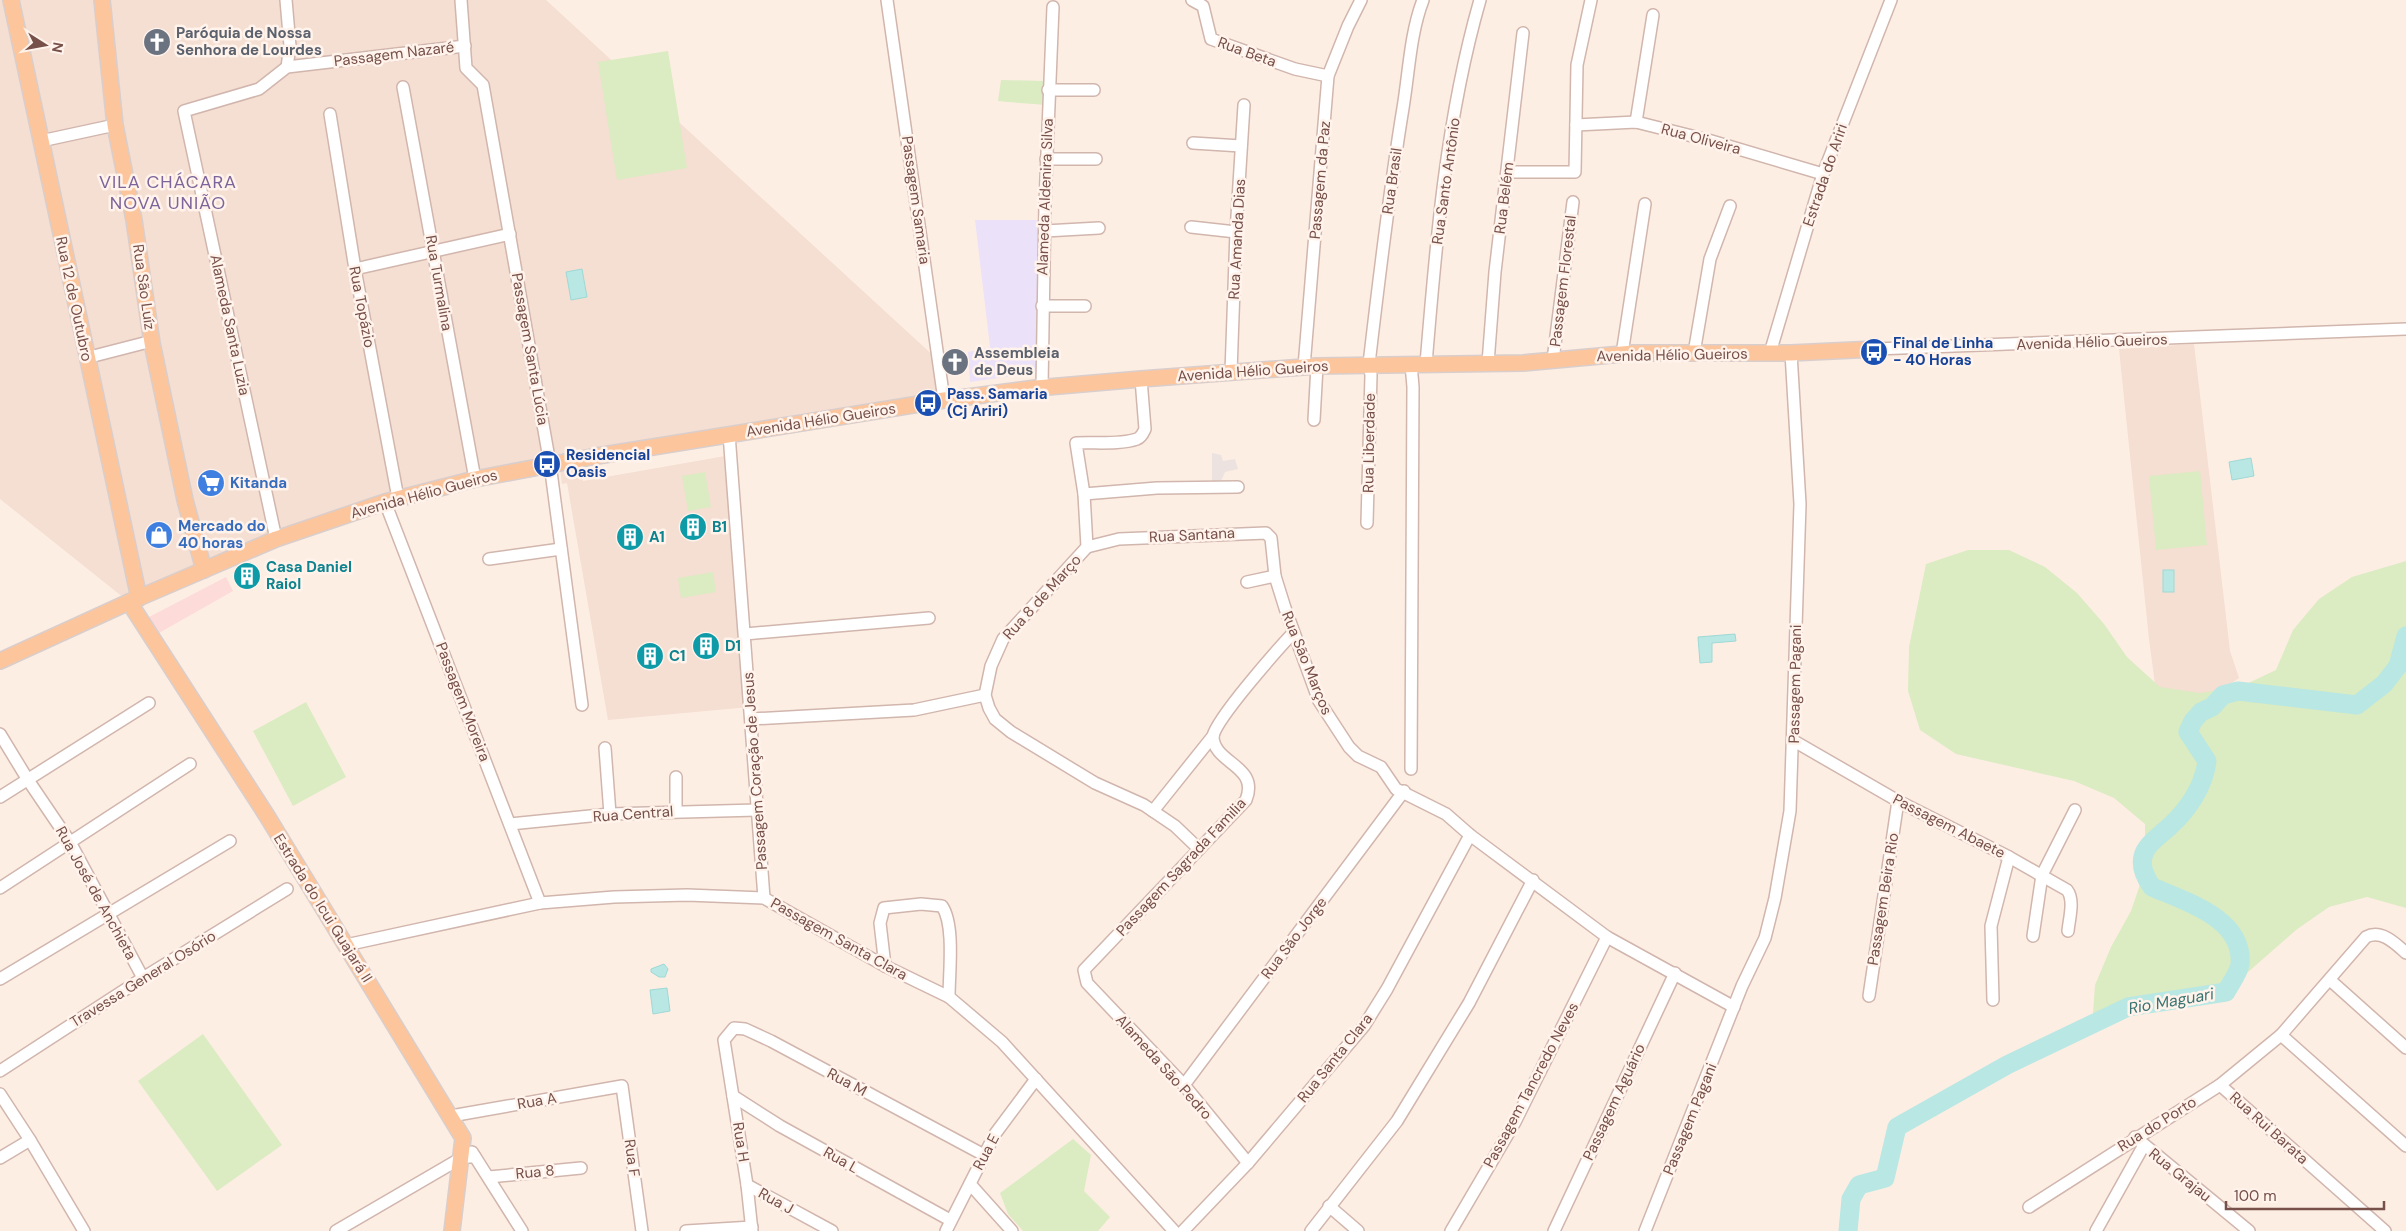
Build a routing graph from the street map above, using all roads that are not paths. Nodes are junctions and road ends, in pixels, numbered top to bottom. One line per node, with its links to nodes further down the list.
1 (11, 0): 27 (main road, Rua 12 de Outubro)
2 (102, 0): 26 (main road, Rua São Luíz)
3 (286, 0): 17 (street)
4 (462, 0): 16 (street, Passagem Santa Lúcia)
5 (887, 0): 63 (street, Passagem Samaria)
6 (1192, 0): 12 (street, Rua Beta)
7 (1361, 0): 18 (street, Passagem da Paz)
8 (1423, 0): 56 (street, Rua Brasil)
9 (1480, 0): 58 (street, Rua Santo Antônio)
10 (1592, 0): 25 (street)
11 (1891, 0): 33 (street, Estrada do Ariri)
12 (1205, 3): 18 (street, Rua Beta)
13 (1053, 7): 20 (street, Alameda Aldenira Silva)
14 (1653, 15): 24 (street)
15 (1523, 34): 32 (street, Rua Belém)
16 (465, 46): 17 (street, Passagem Nazaré); 41 (street, Passagem Santa Lúcia)
17 (288, 67): 72 (street, Alameda Santa Luzia)
18 (1328, 76): 59 (street, Passagem da Paz)
19 (403, 88): 42 (street, Rua Turmalina)
20 (1048, 90): 21 (street); 30 (street, Alameda Aldenira Silva)
21 (1094, 90)
22 (1244, 105): 29 (street, Rua Amanda Dias)
23 (330, 114): 43 (street, Rua Topázio)
24 (1636, 122): 25 (street, Rua Oliveira); 33 (street, Rua Oliveira)
25 (1576, 125): 32 (street)
26 (115, 126): 27 (street); 47 (main road, Rua São Luíz)
27 (41, 141): 53 (main road, Rua 12 de Outubro)
28 (1192, 143): 29 (street)
29 (1241, 146): 40 (street, Rua Amanda Dias)
30 (1046, 159): 31 (street); 39 (street, Alameda Aldenira Silva)
31 (1096, 159)
32 (1507, 172): 55 (street, Rua Belém)
33 (1823, 174): 50 (street, Estrada do Ariri)
34 (1573, 202): 54 (street, Passagem Florestal)
35 (1645, 204): 52 (street)
36 (1730, 206): 49 (street)
37 (1190, 227): 40 (street)
38 (1099, 228): 39 (street)
39 (1045, 231): 44 (street, Alameda Aldenira Silva)
40 (1236, 232): 60 (street, Rua Amanda Dias)
41 (510, 234): 42 (street); 66 (street, Passagem Santa Lúcia)
42 (433, 252): 43 (street); 67 (street, Rua Turmalina)
43 (354, 269): 70 (street, Rua Topázio)
44 (1042, 306): 45 (street); 62 (street, Alameda Aldenira Silva)
45 (1085, 306)
46 (2406, 329): 48 (street, Avenida Hélio Gueiros)
47 (152, 341): 53 (street); 77 (main road, Rua São Luíz)
48 (1874, 349): 51 (main road, Avenida Hélio Gueiros)
49 (1694, 353): 50 (main road, Avenida Hélio Gueiros); 52 (main road, Avenida Hélio Gueiros)
50 (1770, 353): 51 (main road, Avenida Hélio Gueiros)
51 (1791, 353): 91 (street, Passagem Pagani)
52 (1622, 354): 54 (main road, Avenida Hélio Gueiros)
53 (86, 358): 80 (main road, Rua 12 de Outubro)
54 (1553, 360): 55 (main road, Avenida Hélio Gueiros)
55 (1488, 363): 58 (main road, Avenida Hélio Gueiros)
56 (1370, 364): 57 (main road, Avenida Hélio Gueiros); 59 (main road, Avenida Hélio Gueiros); 71 (street, Rua Liberdade)
57 (1411, 364): 58 (main road, Avenida Hélio Gueiros); 94 (street)
58 (1426, 364)
59 (1310, 367): 60 (main road, Avenida Hélio Gueiros); 64 (street, Passagem da Paz)
60 (1232, 372): 61 (main road, Avenida Hélio Gueiros)
61 (1141, 379): 62 (main road, Avenida Hélio Gueiros); 69 (street, Rua 8 de Março)
62 (1042, 388): 63 (main road, Avenida Hélio Gueiros)
63 (944, 400): 65 (main road, Avenida Hélio Gueiros)
64 (1314, 420)
65 (730, 434): 66 (main road, Avenida Hélio Gueiros); 83 (street, Passagem Coração de Jesus)
66 (550, 464): 67 (main road, Avenida Hélio Gueiros); 74 (street, Passagem Santa Lúcia)
67 (475, 479): 70 (main road, Avenida Hélio Gueiros)
68 (1238, 487): 69 (street)
69 (1084, 494): 73 (street, Rua 8 de Março)
70 (392, 500): 72 (main road, Avenida Hélio Gueiros); 105 (street, Passagem Moreira)
71 (1367, 522)
72 (276, 539): 77 (main road, Avenida Hélio Gueiros)
73 (1087, 548): 76 (street, Rua Santana); 85 (street, Rua 8 de Março)
74 (561, 549): 75 (street); 87 (street, Passagem Santa Lúcia)
75 (489, 558)
76 (1274, 561): 78 (street, Rua São Marços)
77 (204, 570): 80 (main road, Avenida Hélio Gueiros)
78 (1275, 576): 79 (street); 82 (street, Rua São Marços)
79 (1248, 582)
80 (134, 600): 84 (main road, Avenida Hélio Gueiros); 121 (main road, Estrada do Icui Guajará II)
81 (929, 618): 83 (street)
82 (1293, 633): 90 (street); 97 (street, Rua São Marços)
83 (745, 634): 88 (street, Passagem Coração de Jesus)
84 (0, 661)
85 (985, 695): 88 (street); 103 (street)
86 (149, 703): 96 (street)
87 (582, 705)
88 (751, 720): 100 (street, Passagem Coração de Jesus)
89 (0, 734): 96 (street, Rua José de Anchieta)
90 (1213, 736): 103 (street); 109 (street, Passagem Sagrada Familia)
91 (1794, 742): 99 (street, Passagem Abaete); 132 (street, Passagem Pagani)
92 (606, 748): 104 (street)
93 (190, 764): 108 (street)
94 (1411, 769)
95 (676, 777): 102 (street)
96 (28, 780): 98 (street); 108 (street, Rua José de Anchieta)
97 (1404, 791): 106 (street); 140 (street, Rua São Jorge)
98 (0, 797)
99 (1898, 801): 110 (street, Passagem Abaete); 129 (street, Passagem Beira Rio)
100 (757, 810): 102 (street, Rua Central); 115 (street, Passagem Coração de Jesus)
101 (2075, 810): 111 (street)
102 (676, 811): 104 (street, Rua Central)
103 (1153, 811): 109 (street)
104 (610, 814): 105 (street, Rua Central)
105 (510, 824): 116 (street, Passagem Moreira)
106 (1470, 836): 112 (street); 151 (street, Rua Santa Clara)
107 (230, 840): 117 (street)
108 (70, 842): 113 (street); 117 (street, Rua José de Anchieta)
109 (1199, 849): 124 (street, Passagem Sagrada Familia)
110 (2009, 857): 111 (street, Passagem Abaete); 131 (street)
111 (2042, 875): 118 (street, Passagem Abaete); 119 (street)
112 (1533, 880): 120 (street); 156 (street)
113 (0, 888)
114 (287, 889): 126 (street, Travessa General Osório)
115 (764, 898): 116 (street, Passagem Santa Clara); 123 (street, Passagem Santa Clara)
116 (540, 903): 121 (street, Passagem Santa Clara)
117 (108, 916): 126 (street, Rua José de Anchieta); 127 (street)
118 (2068, 931)
119 (2033, 936)
120 (1607, 937): 125 (street); 173 (street, Passagem Tancredo Neves)
121 (346, 945): 143 (main road, Estrada do Icui Guajará II)
122 (2406, 953): 128 (street, Rua do Porto)
123 (884, 966): 130 (street, Passagem Santa Clara); 130 (street)
124 (1084, 970): 140 (street, Alameda São Pedro)
125 (1675, 973): 132 (street); 174 (street, Passagem Aguário)
126 (143, 978): 136 (street, Travessa General Osório)
127 (0, 979)
128 (2330, 980): 133 (street, Rua do Porto); 134 (street)
129 (1869, 996)
130 (949, 997): 137 (street, Passagem Santa Clara)
131 (1993, 1000)
132 (1734, 1007): 175 (street, Passagem Pagani)
133 (2281, 1035): 138 (street, Rua do Porto); 147 (street)
134 (2406, 1048)
135 (726, 1054): 142 (street, Rua H); 148 (street, Rua M)
136 (0, 1071)
137 (1036, 1079): 148 (street, Rua E); 169 (street, Passagem Santa Clara)
138 (2220, 1085): 144 (street, Rua do Porto); 178 (street, Rua Rui Barata)
139 (622, 1086): 143 (street, Rua A); 164 (street, Rua F)
140 (1184, 1086): 151 (street, Alameda São Pedro)
141 (0, 1094): 145 (street)
142 (733, 1096): 155 (street, Rua H); 158 (street, Rua L)
143 (451, 1116): 150 (main road, Estrada do Icui Guajará II)
144 (2135, 1137): 146 (street, Rua Grajau); 157 (street, Rua do Porto)
145 (30, 1140): 149 (street); 160 (street)
146 (2144, 1145): 176 (street); 177 (street, Rua Grajau)
147 (2406, 1146)
148 (984, 1155): 154 (street, Rua E)
149 (0, 1158)
150 (468, 1158): 153 (street); 161 (street); 162 (main road, Estrada do Icui Guajará II)
151 (1248, 1163): 170 (street, Rua Santa Clara)
152 (581, 1168): 153 (street, Rua 8)
153 (489, 1176): 163 (street)
154 (970, 1184): 158 (street, Rua E); 168 (street)
155 (748, 1185): 159 (street, Rua H); 166 (street, Rua J)
156 (1329, 1206): 171 (street); 172 (street)
157 (2029, 1207)
158 (950, 1220): 167 (street, Rua E)
159 (752, 1229): 165 (street)
160 (84, 1231)
161 (336, 1231)
162 (452, 1231)
163 (522, 1231)
164 (642, 1231)
165 (686, 1231)
166 (832, 1231)
167 (946, 1231)
168 (1012, 1231)
169 (1174, 1231)
170 (1183, 1231)
171 (1310, 1231)
172 (1358, 1231)
173 (1451, 1231)
174 (1554, 1231)
175 (1645, 1231)
176 (2096, 1231)
177 (2249, 1231)
178 (2385, 1231)

